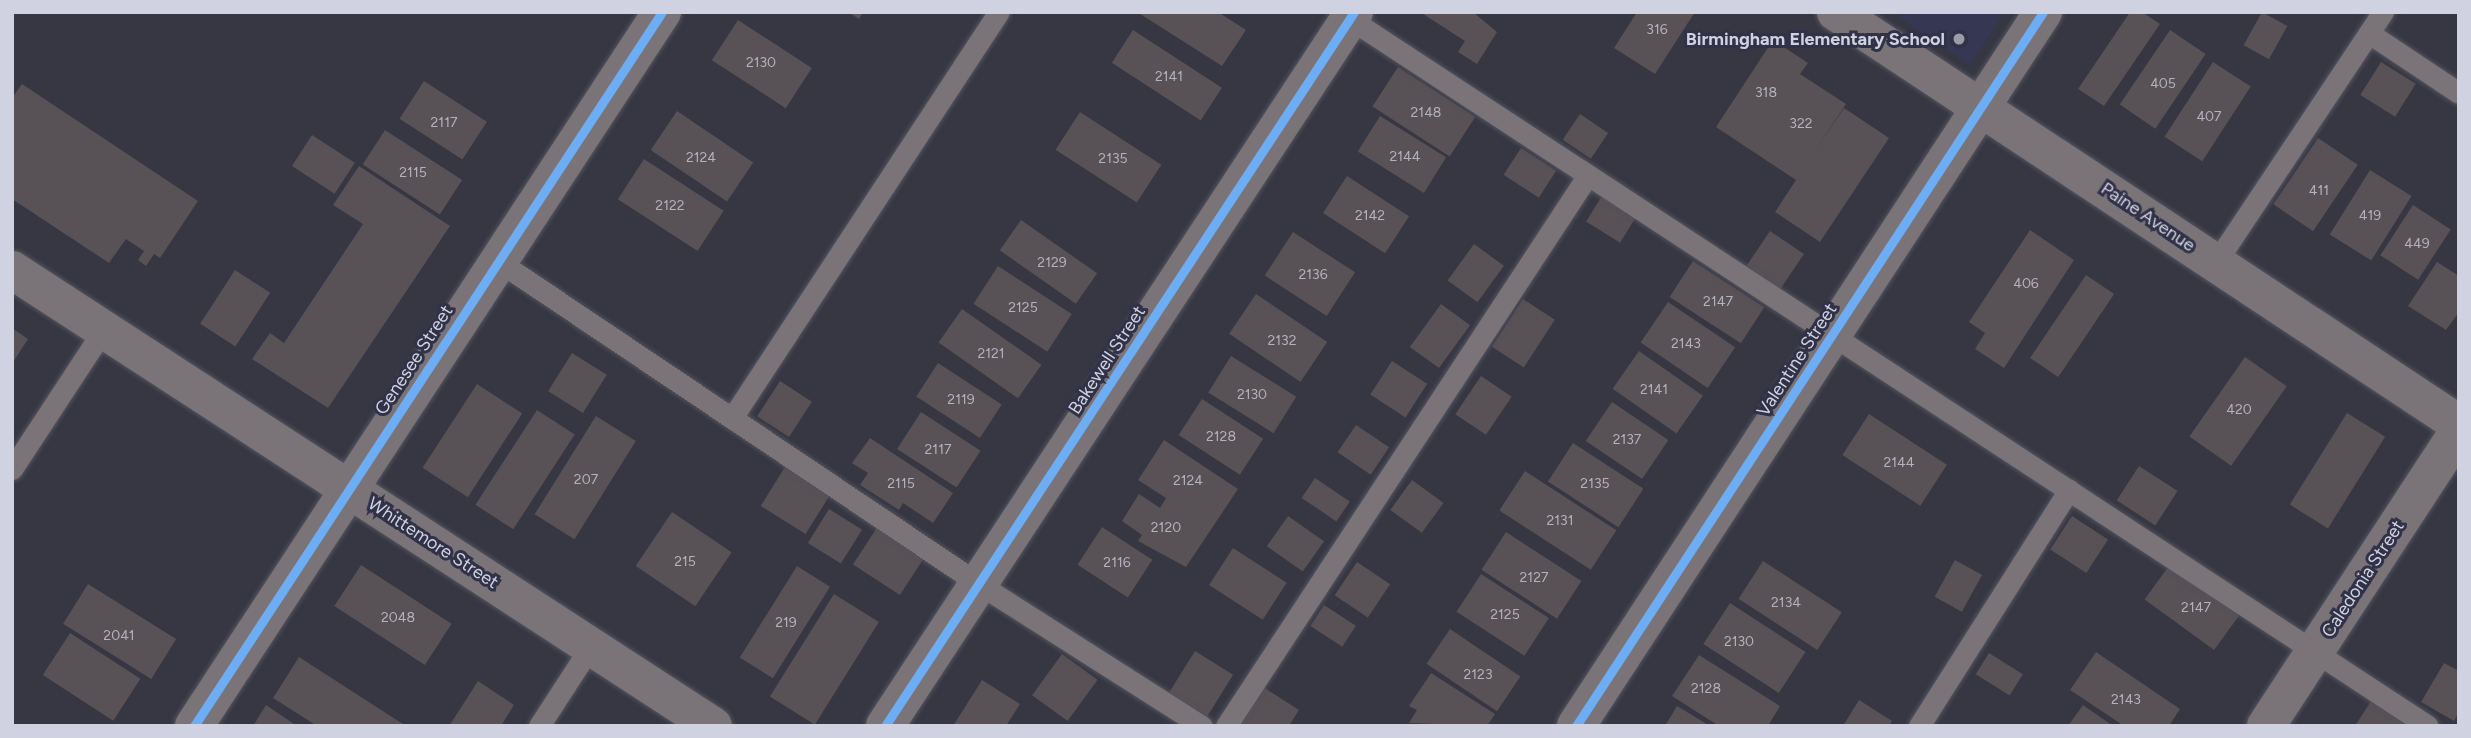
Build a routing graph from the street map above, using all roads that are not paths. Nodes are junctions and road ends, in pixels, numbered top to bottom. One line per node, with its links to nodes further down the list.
1 (662, 12): 11 (street, Genesee Street)
2 (999, 12): 16 (lane)
3 (1836, 12): 9 (street, Paine Avenue)
4 (2043, 12): 9 (street, Valentine Street)
5 (2383, 12): 7 (lane)
6 (1348, 14): 10 (lane); 22 (street, Bakewell Street)
7 (2369, 33): 8 (lane); 12 (lane)
8 (2459, 93)
9 (1981, 106): 12 (street, Paine Avenue); 15 (street, Valentine Street)
10 (1588, 175): 15 (lane); 30 (lane)
11 (498, 261): 16 (lane); 20 (street, Genesee Street)
12 (2216, 262): 17 (street, Paine Avenue)
13 (12, 270): 14 (street, Whittemore Street)
14 (104, 329): 19 (lane); 20 (street, Whittemore Street)
15 (1832, 335): 21 (lane); 31 (street, Valentine Street)
16 (732, 418): 22 (lane)
17 (2459, 424)
18 (2459, 432): 24 (street, Caledonia Street)
19 (12, 469)
20 (349, 488): 23 (street, Whittemore Street); 25 (street, Genesee Street)
21 (2069, 490): 24 (lane); 32 (lane)
22 (979, 584): 28 (street, Bakewell Street); 29 (lane)
23 (591, 646): 26 (lane); 27 (street, Whittemore Street)
24 (2315, 652): 33 (street, Caledonia Street); 34 (lane)
25 (194, 726)
26 (540, 726)
27 (713, 726)
28 (885, 726)
29 (1202, 726)
30 (1226, 726)
31 (1576, 726)
32 (1919, 726)
33 (2266, 726)
34 (2428, 726)

